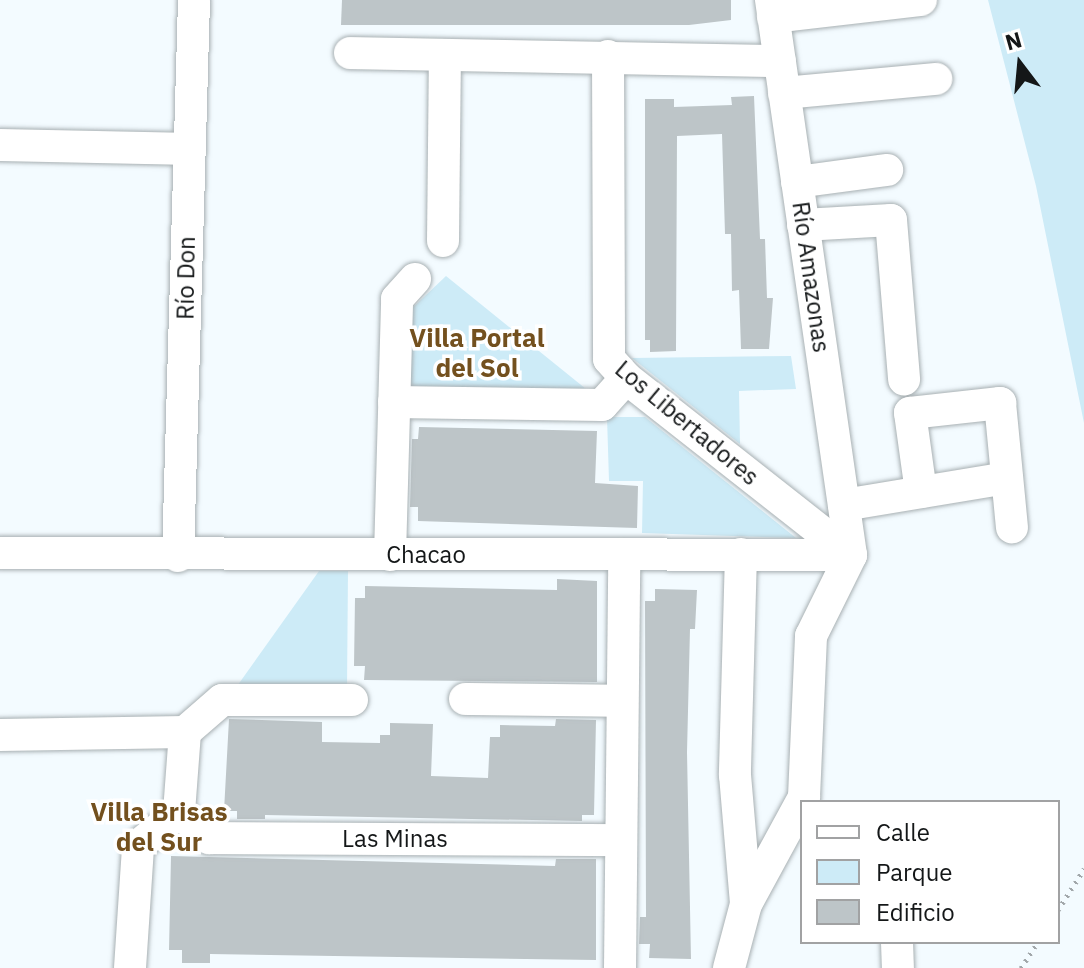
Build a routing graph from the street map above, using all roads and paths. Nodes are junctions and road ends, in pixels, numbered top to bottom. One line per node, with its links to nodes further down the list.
1 (194, 0): 11 (street, Río Don)
2 (921, 0): 3 (street)
3 (772, 8): 7 (street, Río Amazonas)
4 (350, 53): 5 (street)
5 (445, 55): 6 (street); 15 (street)
6 (608, 56): 7 (street); 17 (street, Los Libertadores)
7 (780, 61): 9 (street, Río Amazonas)
8 (936, 79): 9 (street)
9 (784, 93): 13 (street, Río Amazonas)
10 (0, 145): 11 (street)
11 (189, 149): 29 (street, Río Don)
12 (887, 170): 13 (street)
13 (797, 182): 14 (street, Río Amazonas)
14 (803, 225): 18 (street); 22 (street, Río Amazonas)
15 (443, 241)
16 (415, 279): 19 (street)
17 (626, 378): 19 (street); 28 (street, Los Libertadores)
18 (904, 379)
19 (394, 402): 27 (street)
20 (1007, 478): 21 (street); 21 (street); 23 (street)
21 (921, 492): 22 (street)
22 (844, 505): 28 (street, Río Amazonas)
23 (1012, 527)
24 (0, 553): 29 (street, Chacao)
25 (624, 554): 26 (street, Chacao); 27 (street, Chacao); 32 (street)
26 (741, 554): 28 (street, Chacao); 40 (street)
27 (390, 555): 29 (street, Chacao)
28 (851, 555): 35 (street)
29 (178, 556)
30 (465, 699): 32 (street)
31 (352, 700): 33 (street)
32 (622, 701): 38 (street)
33 (185, 732): 34 (street); 37 (street)
34 (0, 735)
35 (806, 799)
36 (800, 810): 40 (street)
37 (179, 812): 38 (street, Las Minas); 44 (street)
38 (621, 840): 45 (street)
39 (1084, 869): 41 (path)
40 (746, 904): 46 (street)
41 (1060, 907)
42 (897, 944): 47 (street)
43 (1037, 944): 48 (path)
44 (130, 968)
45 (620, 968)
46 (729, 968)
47 (898, 968)
48 (1021, 968)

